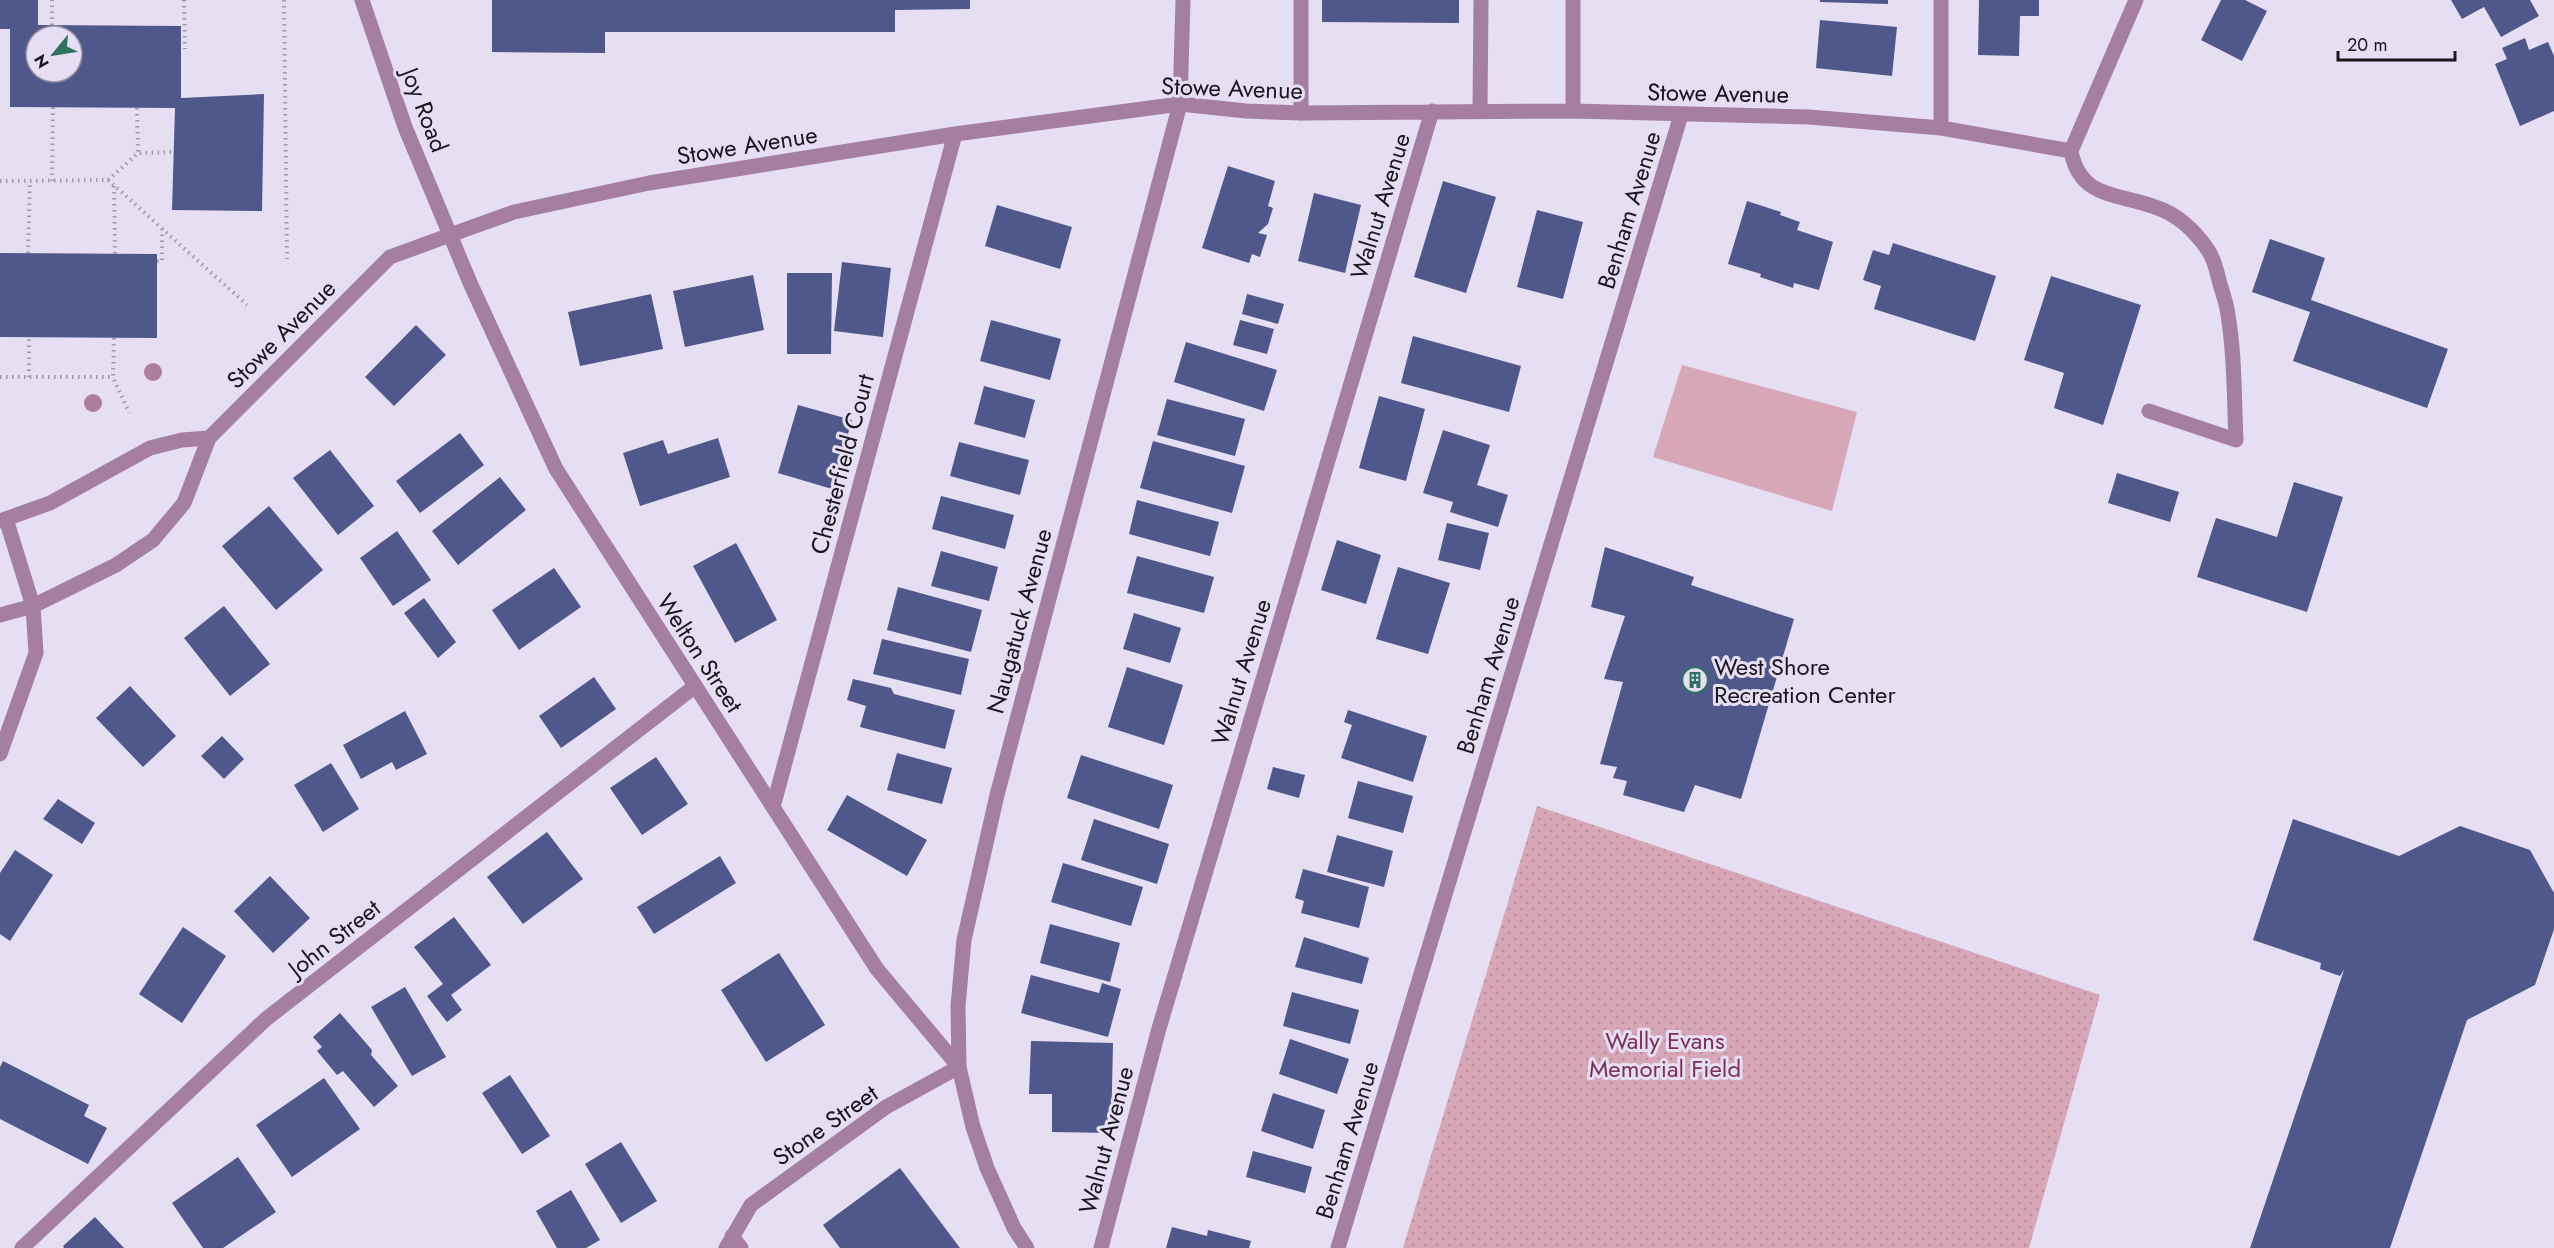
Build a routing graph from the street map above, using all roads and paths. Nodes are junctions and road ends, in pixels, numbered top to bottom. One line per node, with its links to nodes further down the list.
1 (52, 0): 11 (path)
2 (184, 0): 12 (path)
3 (284, 0): 35 (path)
4 (362, 0): 32 (street, Joy Road)
5 (1183, 0): 13 (street, Naugatuck Avenue)
6 (1301, 0): 19 (street)
7 (1481, 0): 17 (street)
8 (1573, 0): 18 (street)
9 (1941, 0): 21 (street)
10 (2136, 0): 23 (street)
11 (52, 24)
12 (185, 49)
13 (1180, 104): 19 (street, Stowe Avenue); 22 (street, Stowe Avenue); 52 (street, Naugatuck Avenue)
14 (53, 107): 29 (path)
15 (137, 108): 25 (path)
16 (1432, 111): 17 (street, Stowe Avenue); 19 (street, Stowe Avenue); 56 (street, Walnut Avenue)
17 (1480, 111): 18 (street, Stowe Avenue)
18 (1574, 111): 20 (street, Stowe Avenue)
19 (1301, 113)
20 (1681, 115): 21 (street, Stowe Avenue); 57 (street, Benham Avenue)
21 (1941, 128): 23 (street, Stowe Avenue)
22 (955, 134): 32 (street, Stowe Avenue); 51 (street, Chesterfield Court)
23 (2071, 151): 43 (street)
24 (174, 152): 25 (path)
25 (138, 153): 26 (path)
26 (108, 180): 29 (path); 30 (path)
27 (0, 181): 28 (path)
28 (30, 181): 29 (path); 33 (path)
29 (52, 181)
30 (114, 185): 31 (path); 34 (path)
31 (162, 228): 36 (path); 37 (path)
32 (450, 235): 45 (street, Stowe Avenue); 49 (street, Welton Street)
33 (28, 253)
34 (115, 254)
35 (288, 259)
36 (157, 261)
37 (247, 305)
38 (29, 337): 41 (path)
39 (114, 338): 42 (path)
40 (0, 376): 41 (path)
41 (29, 376): 42 (path)
42 (113, 377): 44 (path)
43 (2149, 411)
44 (129, 413)
45 (209, 438): 46 (street); 47 (street)
46 (3, 520): 47 (street)
47 (33, 606): 48 (street); 50 (street)
48 (0, 615)
49 (694, 687): 51 (street, Welton Street); 54 (street, John Street)
50 (0, 754)
51 (772, 807): 52 (street, Welton Street)
52 (959, 1066): 53 (street, Stone Street); 55 (street, Naugatuck Avenue)
53 (733, 1244)
54 (22, 1248)
55 (1027, 1248)
56 (1101, 1248)
57 (1338, 1248)

